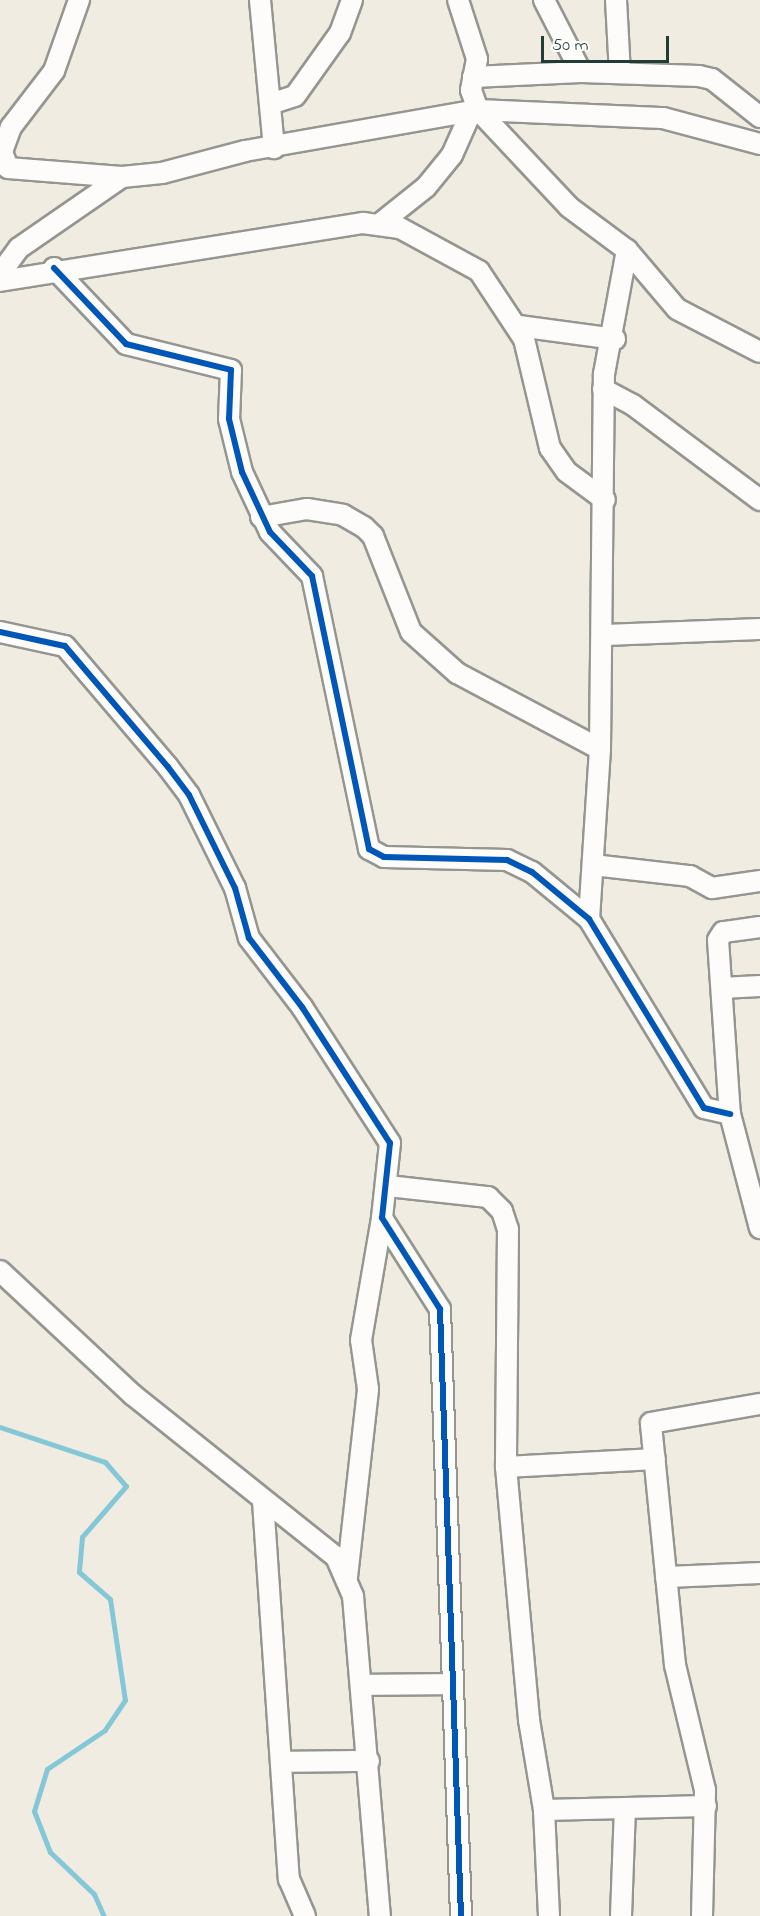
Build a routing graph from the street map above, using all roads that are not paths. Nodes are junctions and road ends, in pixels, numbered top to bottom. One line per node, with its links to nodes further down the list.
1 (79, 0): 15 (street)
2 (260, 0): 10 (street)
3 (352, 0): 10 (street)
4 (458, 0): 9 (street)
5 (544, 0): 7 (street)
6 (616, 0): 8 (street)
7 (581, 72): 8 (street); 9 (street)
8 (620, 73): 12 (street)
9 (473, 77): 11 (street)
10 (270, 104): 14 (street)
11 (475, 110): 13 (street); 14 (street); 16 (street); 17 (street)
12 (760, 117)
13 (760, 144)
14 (274, 148): 15 (street)
15 (122, 177): 19 (street)
16 (382, 222): 18 (street); 21 (street)
17 (627, 250): 22 (street); 23 (street)
18 (54, 268): 20 (street); 27 (street)
19 (0, 274)
20 (0, 281)
21 (519, 326): 22 (street); 26 (street)
22 (615, 339): 24 (street)
23 (760, 352)
24 (603, 389): 25 (street); 26 (street)
25 (760, 500)
26 (605, 501): 30 (street)
27 (261, 517): 31 (street); 34 (street)
28 (760, 628): 30 (street)
29 (0, 632): 39 (street)
30 (602, 635): 31 (street)
31 (600, 750): 32 (street)
32 (592, 865): 33 (street); 34 (street)
33 (760, 881)
34 (589, 918): 38 (street)
35 (760, 927): 37 (street)
36 (760, 986): 37 (street)
37 (722, 988): 38 (street)
38 (730, 1114): 41 (street)
39 (388, 1186): 40 (street); 45 (street)
40 (382, 1218): 48 (street); 50 (street)
41 (760, 1228)
42 (0, 1271): 46 (street)
43 (760, 1404): 44 (street)
44 (655, 1459): 45 (street); 49 (street)
45 (506, 1467): 56 (street)
46 (263, 1500): 48 (street); 53 (street)
47 (760, 1573): 49 (street)
48 (347, 1577): 51 (street)
49 (666, 1577): 54 (street)
50 (451, 1684): 51 (street); 59 (street)
51 (362, 1685): 52 (street)
52 (369, 1761): 53 (street); 58 (street)
53 (281, 1762): 57 (street)
54 (706, 1806): 55 (street); 62 (street)
55 (625, 1808): 56 (street); 61 (street)
56 (544, 1809): 60 (street)
57 (305, 1916)
58 (380, 1916)
59 (461, 1916)
60 (549, 1916)
61 (621, 1916)
62 (702, 1916)

